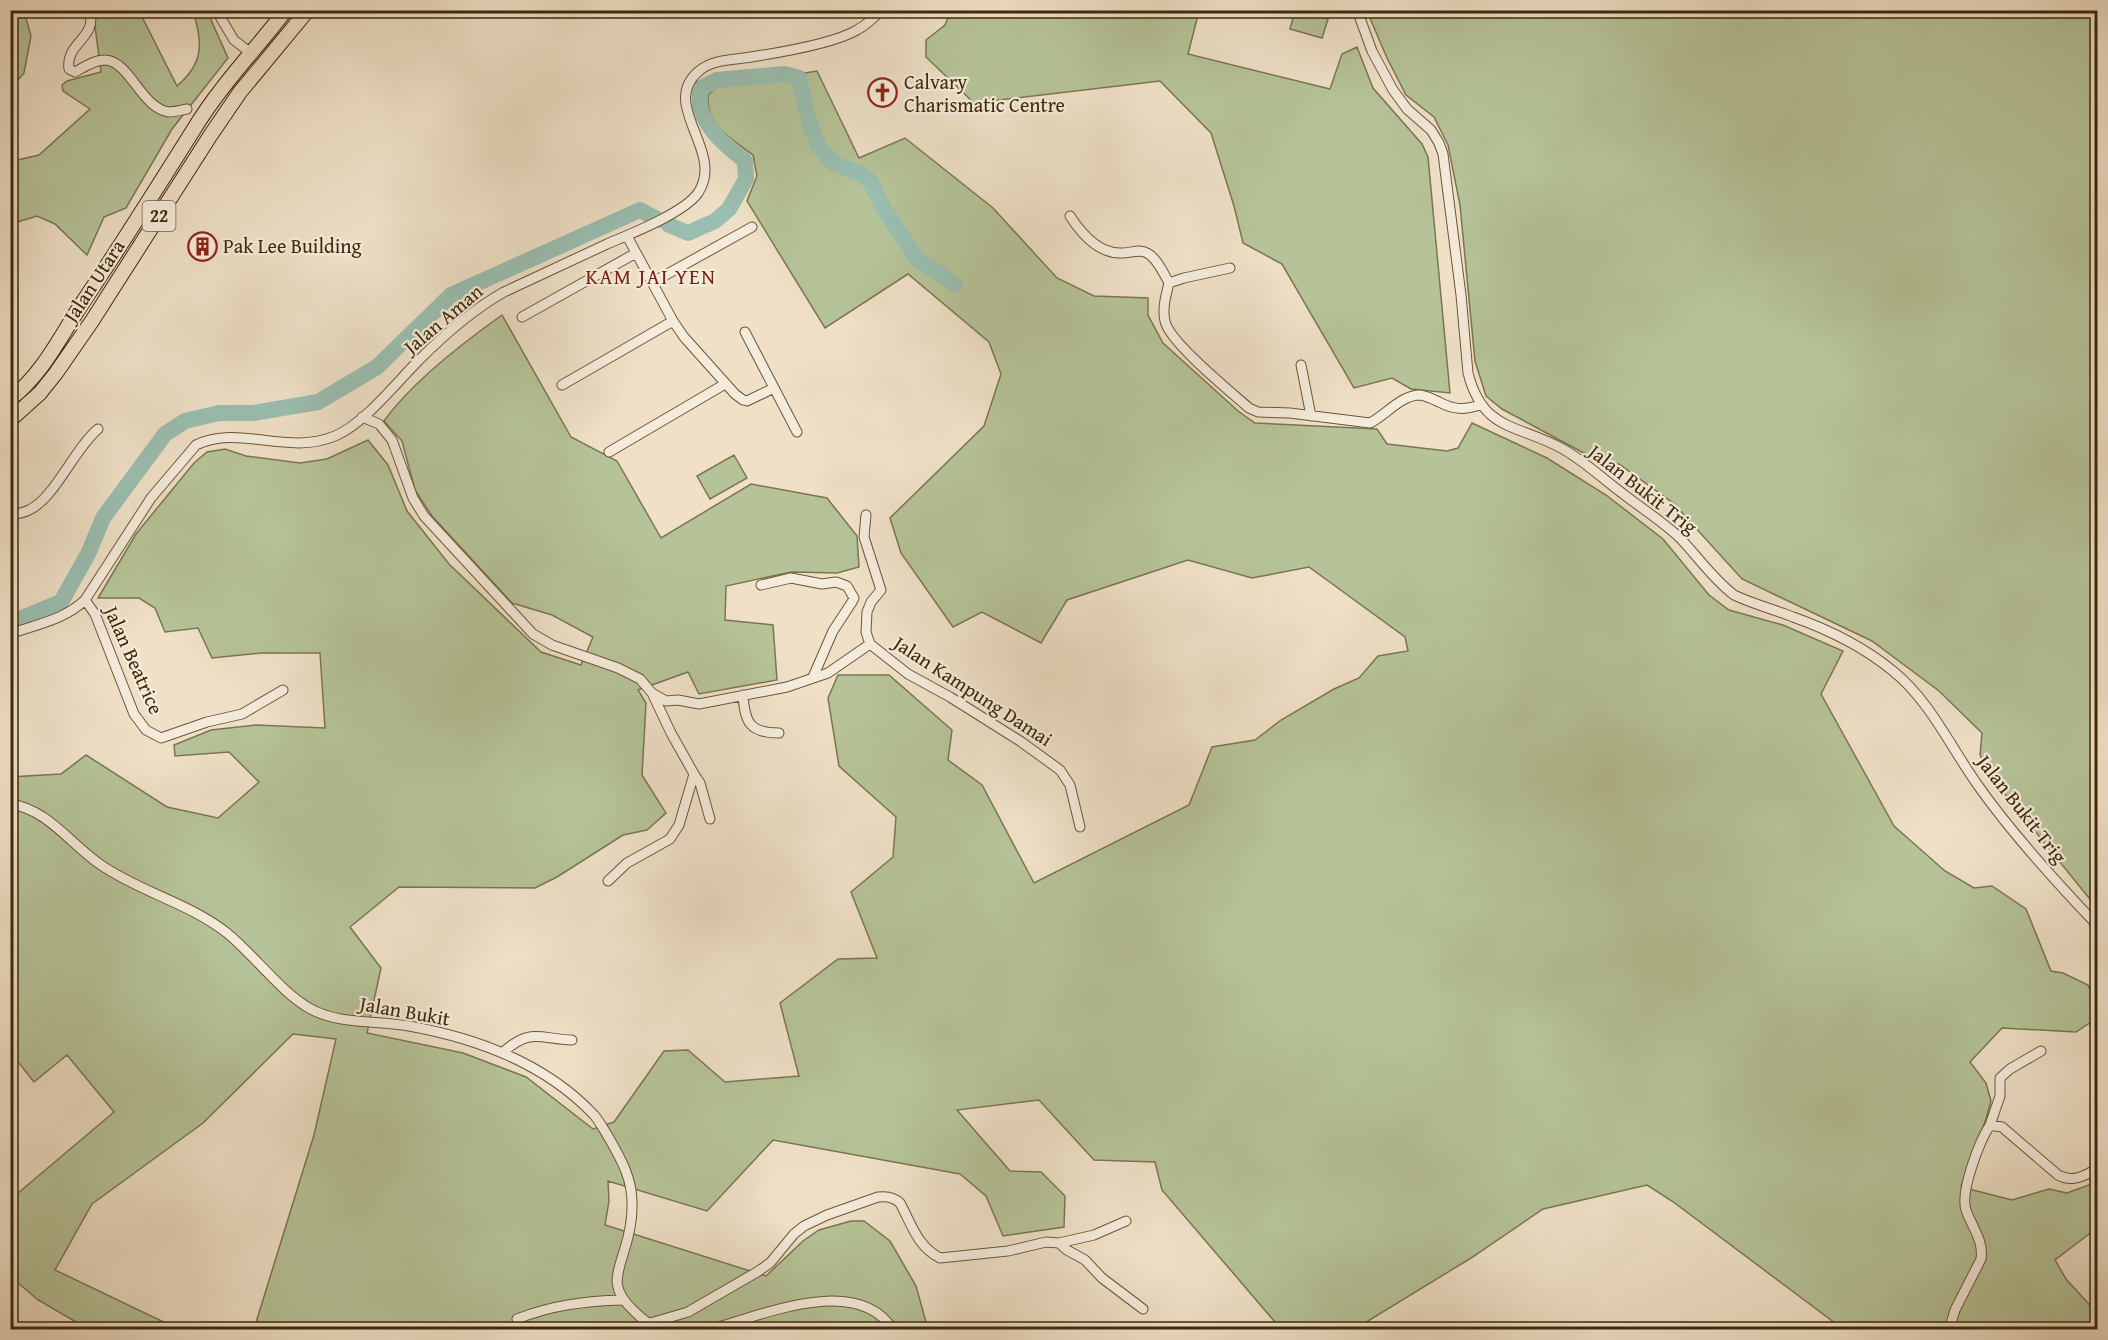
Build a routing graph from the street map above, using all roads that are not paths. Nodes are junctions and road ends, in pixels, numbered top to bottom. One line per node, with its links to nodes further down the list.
1 (89, 10): 8 (street)
2 (216, 10): 7 (street)
3 (286, 10): 7 (highway, Jalan Utara / 22)
4 (308, 10): 27 (highway, Jalan Utara / 22)
5 (881, 10): 11 (street, Jalan Aman)
6 (1357, 10): 24 (street)
7 (252, 54): 23 (highway, Jalan Utara / 22)
8 (187, 109)
9 (1070, 216): 15 (street)
10 (752, 227): 14 (street)
11 (627, 236): 12 (street); 26 (street, Jalan Aman)
12 (636, 253): 14 (street); 16 (street)
13 (1230, 268): 15 (street)
14 (652, 282): 17 (street)
15 (1169, 283): 25 (street)
16 (522, 317)
17 (672, 321): 20 (street); 21 (street)
18 (745, 332): 22 (street)
19 (1301, 365): 25 (street)
20 (725, 384): 22 (street); 30 (street)
21 (562, 385)
22 (774, 388): 29 (street)
23 (10, 399)
24 (1480, 405): 25 (street); 47 (street, Jalan Bukit Trig)
25 (1311, 416)
26 (362, 417): 34 (street, Jalan Aman); 39 (street)
27 (10, 420)
28 (98, 429): 31 (street)
29 (797, 432)
30 (609, 452)
31 (10, 515)
32 (866, 515): 36 (street, Jalan Kampung Damai)
33 (761, 585): 37 (street)
34 (85, 600): 35 (street, Jalan Aman); 38 (street, Jalan Beatrice)
35 (10, 634)
36 (870, 644): 37 (street); 45 (street, Jalan Kampung Damai)
37 (813, 677): 40 (street)
38 (283, 690)
39 (652, 693): 40 (street); 42 (street)
40 (743, 695): 41 (street)
41 (779, 733)
42 (694, 774): 44 (street); 46 (street)
43 (10, 804): 50 (street, Jalan Bukit)
44 (710, 819)
45 (1080, 827)
46 (608, 881)
47 (2097, 926)
48 (572, 1040): 50 (street)
49 (2041, 1051): 51 (street)
50 (502, 1053): 55 (street, Jalan Bukit)
51 (1990, 1125): 52 (street); 62 (street)
52 (2097, 1168)
53 (1126, 1221): 54 (street)
54 (1059, 1243): 56 (street); 58 (street)
55 (623, 1300): 57 (street); 58 (street)
56 (1143, 1309)
57 (517, 1319)
58 (648, 1326): 59 (street)
59 (660, 1329)
60 (708, 1329): 61 (street)
61 (893, 1329)
62 (1948, 1329)

